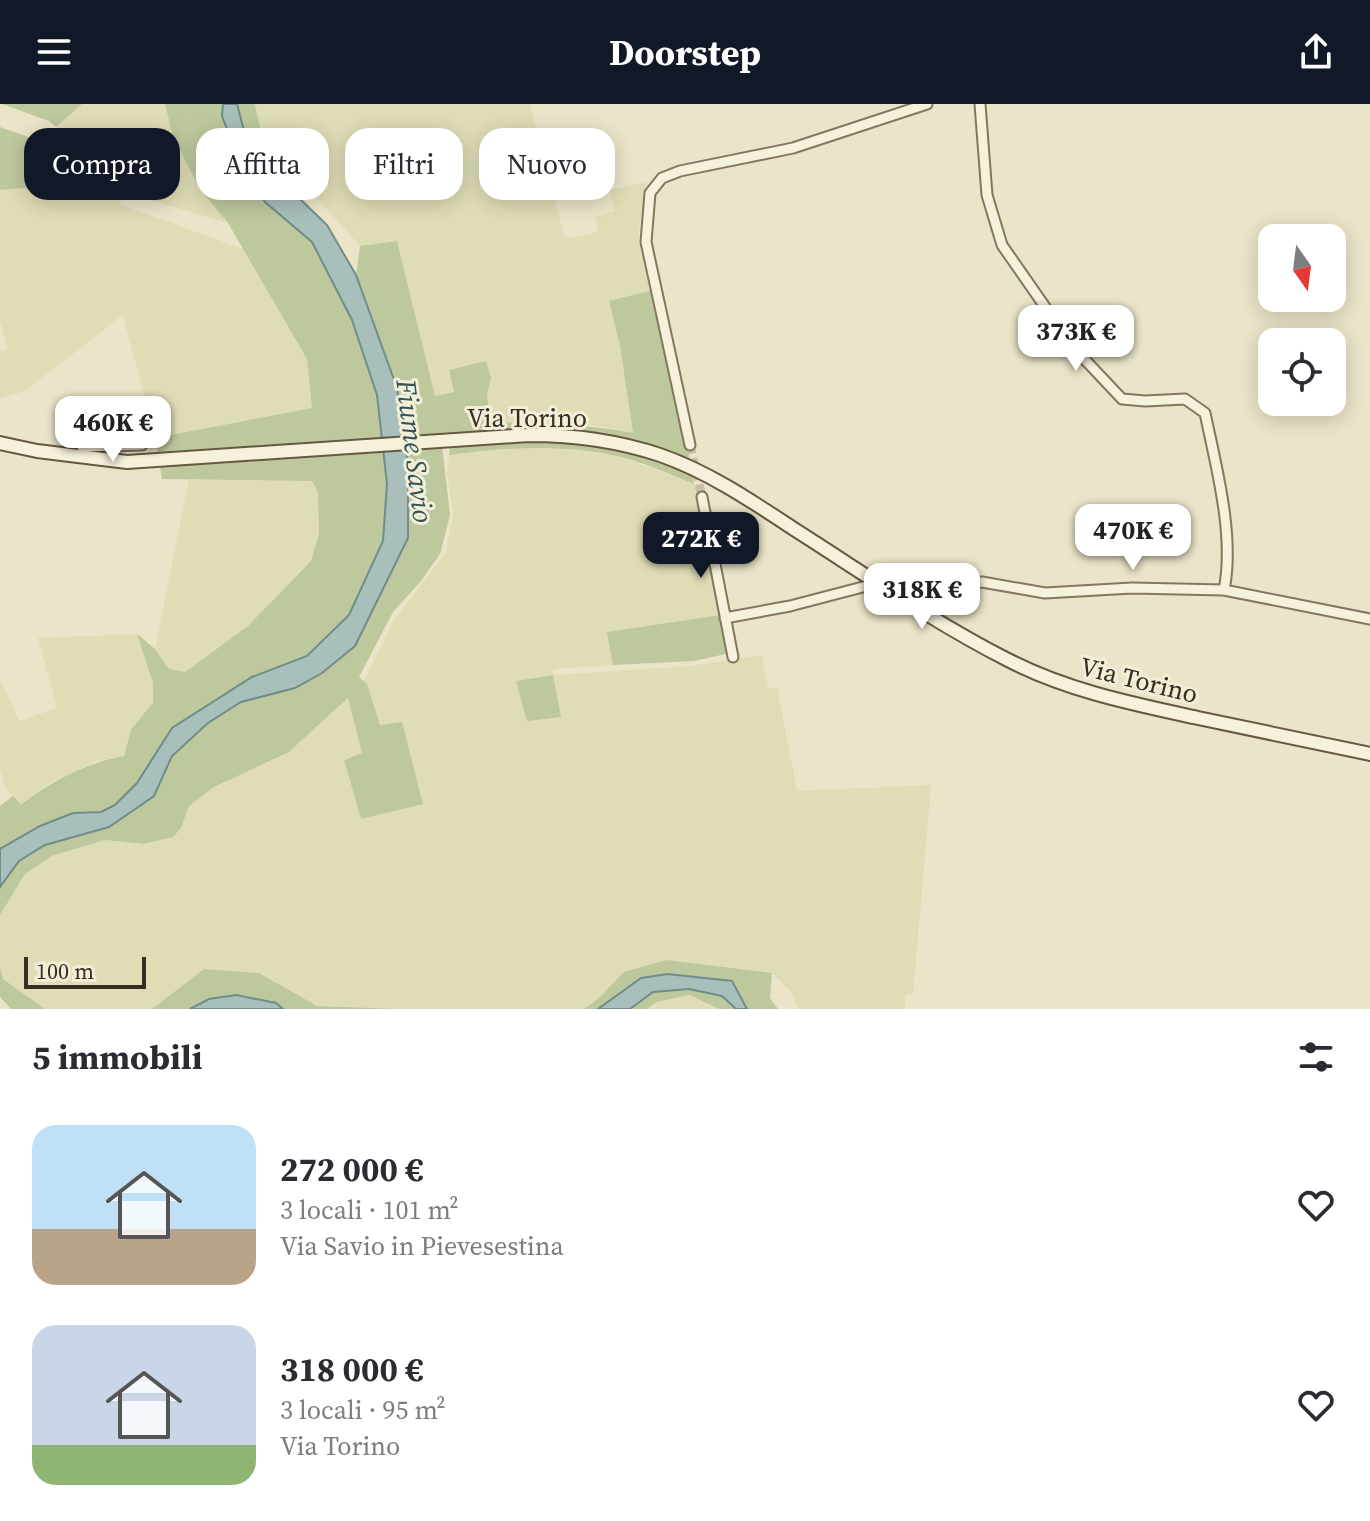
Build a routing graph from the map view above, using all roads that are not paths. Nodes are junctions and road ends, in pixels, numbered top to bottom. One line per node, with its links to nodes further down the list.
1 (927, 104): 5 (street)
2 (980, 104): 11 (street)
3 (0, 443): 8 (main road, Via Torino)
4 (142, 445): 7 (street)
5 (690, 445)
6 (82, 447): 7 (street)
7 (111, 447): 8 (street)
8 (97, 458): 10 (main road, Via Torino)
9 (702, 497): 13 (street)
10 (878, 583): 12 (main road, Via Torino); 13 (street)
11 (1224, 590): 12 (street); 14 (street)
12 (895, 594): 16 (main road, Via Torino)
13 (725, 618): 15 (street)
14 (1370, 619)
15 (733, 657)
16 (1370, 754)

